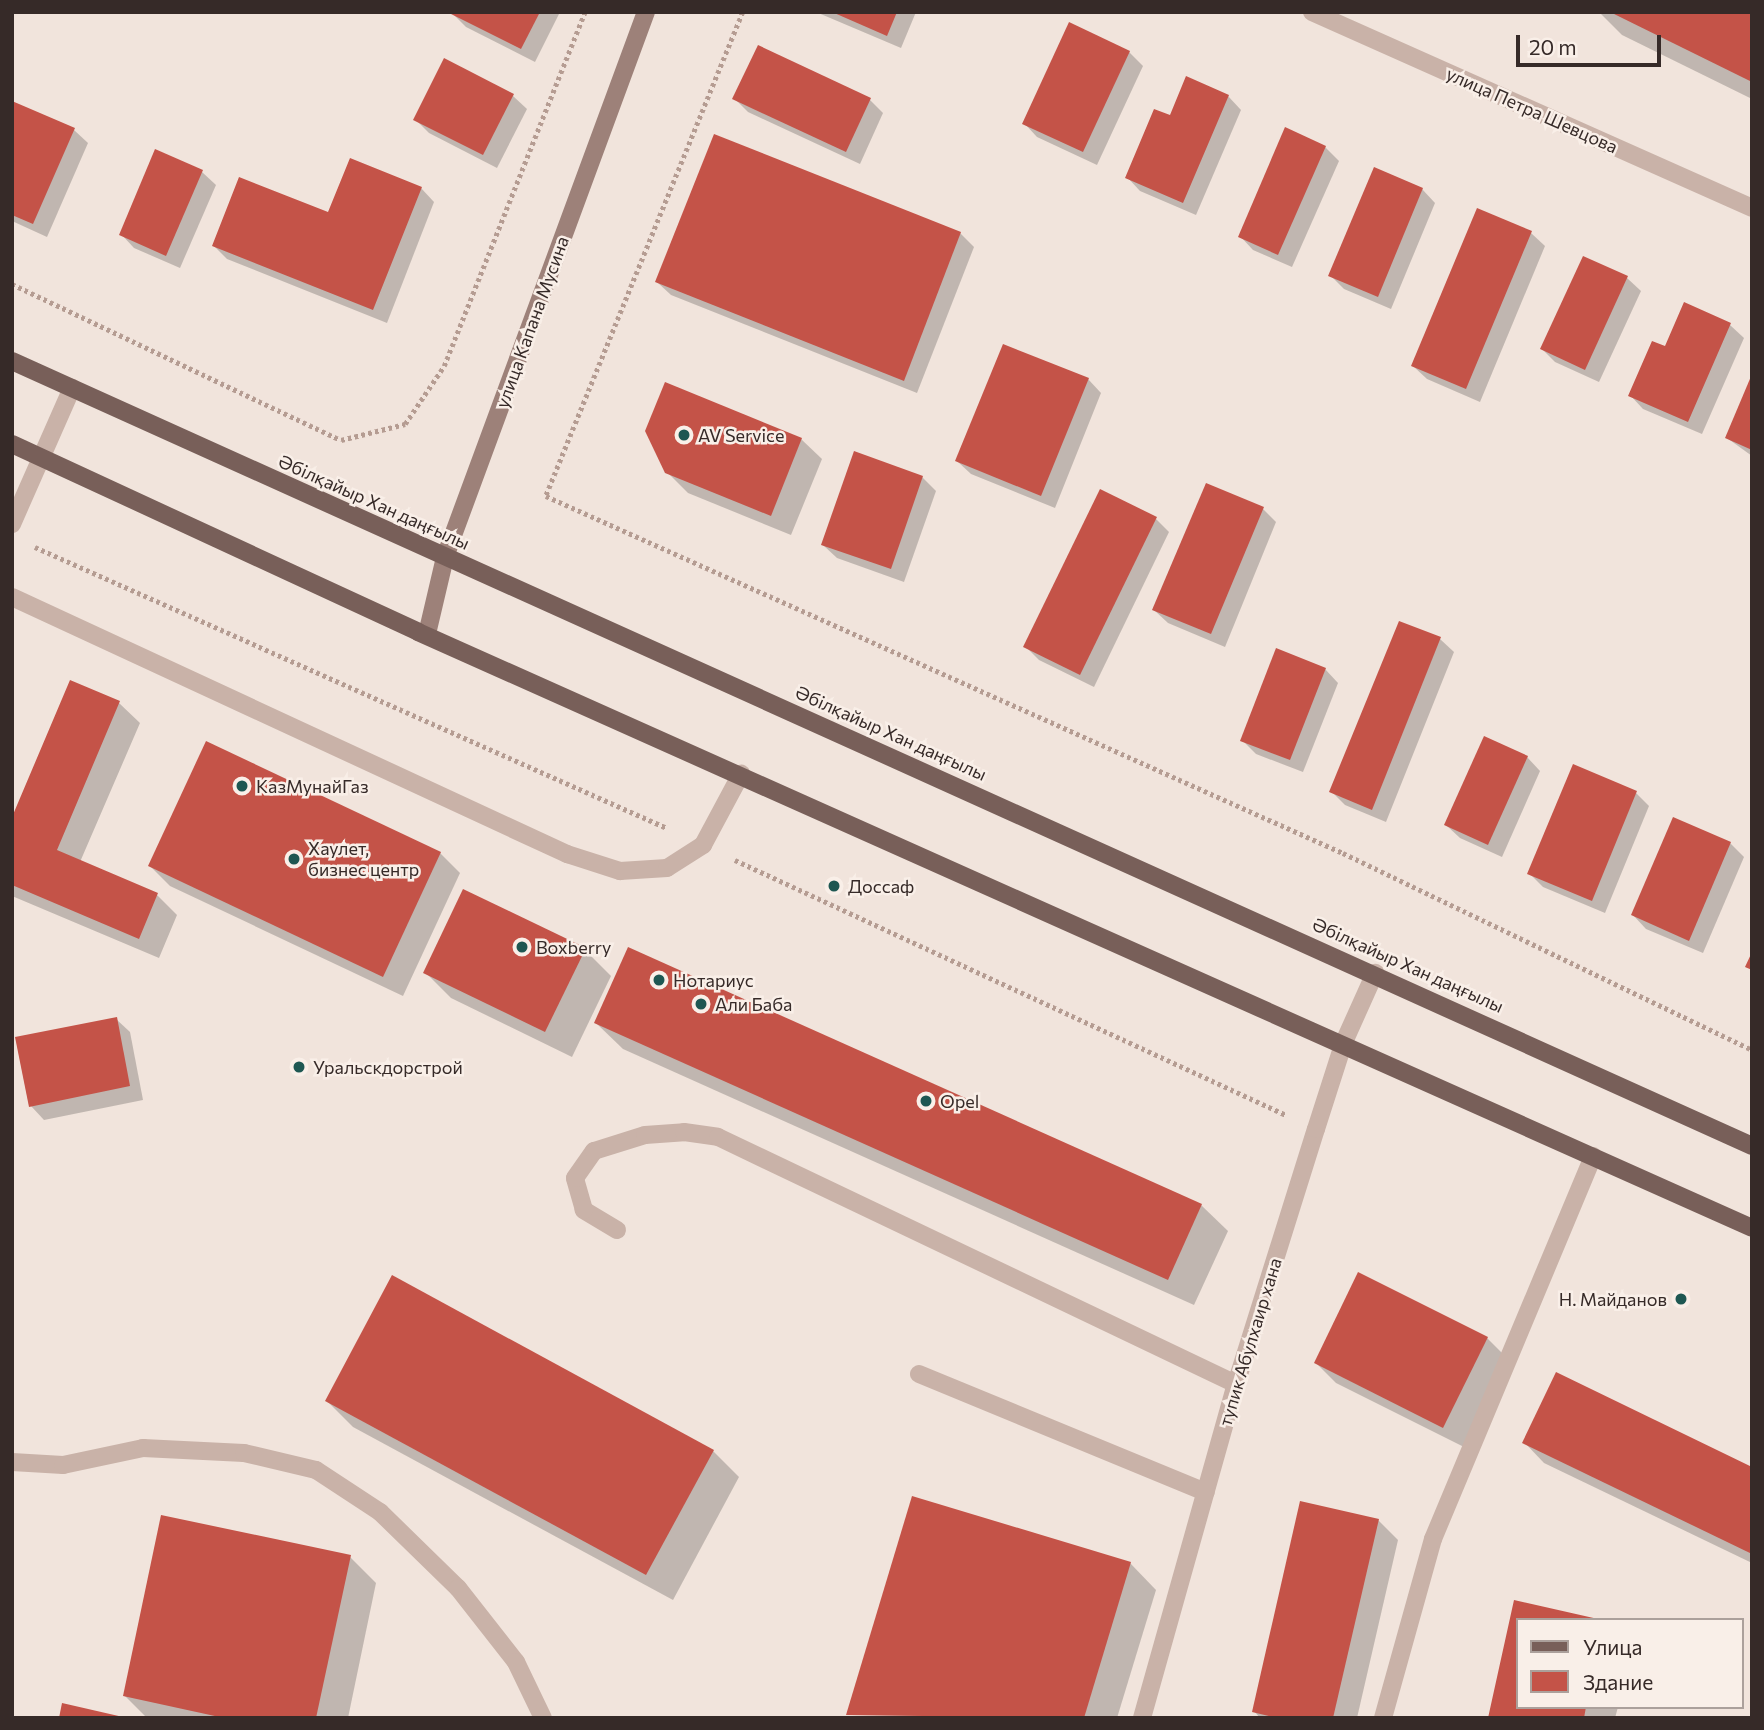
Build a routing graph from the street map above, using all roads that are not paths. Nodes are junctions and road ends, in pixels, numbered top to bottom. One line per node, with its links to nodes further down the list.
1 (646, 12): 9 (street, улица Капана Мусина)
2 (1312, 12): 3 (street, улица Петра Шевцова)
3 (1752, 208)
4 (12, 361): 5 (main road, Әбілқайыр Хан даңғылы)
5 (72, 388): 7 (street); 9 (main road, Әбілқайыр Хан даңғылы)
6 (12, 444): 7 (main road)
7 (41, 457): 8 (street); 11 (main road)
8 (12, 524)
9 (445, 557): 11 (street, улица Капана Мусина); 13 (main road, Әбілқайыр Хан даңғылы)
10 (12, 597): 12 (street)
11 (427, 634): 12 (main road)
12 (741, 774): 14 (main road)
13 (1375, 973): 14 (street, тупик Абулхаир хана); 15 (main road, Әбілқайыр Хан даңғылы)
14 (1344, 1042): 16 (main road); 20 (street, тупик Абулхаир хана)
15 (1752, 1146)
16 (1592, 1156): 17 (main road); 25 (street)
17 (1752, 1228)
18 (617, 1230): 20 (street)
19 (919, 1374): 22 (street)
20 (1236, 1384): 22 (street, тупик Абулхаир хана)
21 (12, 1462): 23 (street)
22 (1206, 1492): 24 (street, тупик Абулхаир хана)
23 (543, 1718)
24 (1142, 1718)
25 (1383, 1718)

